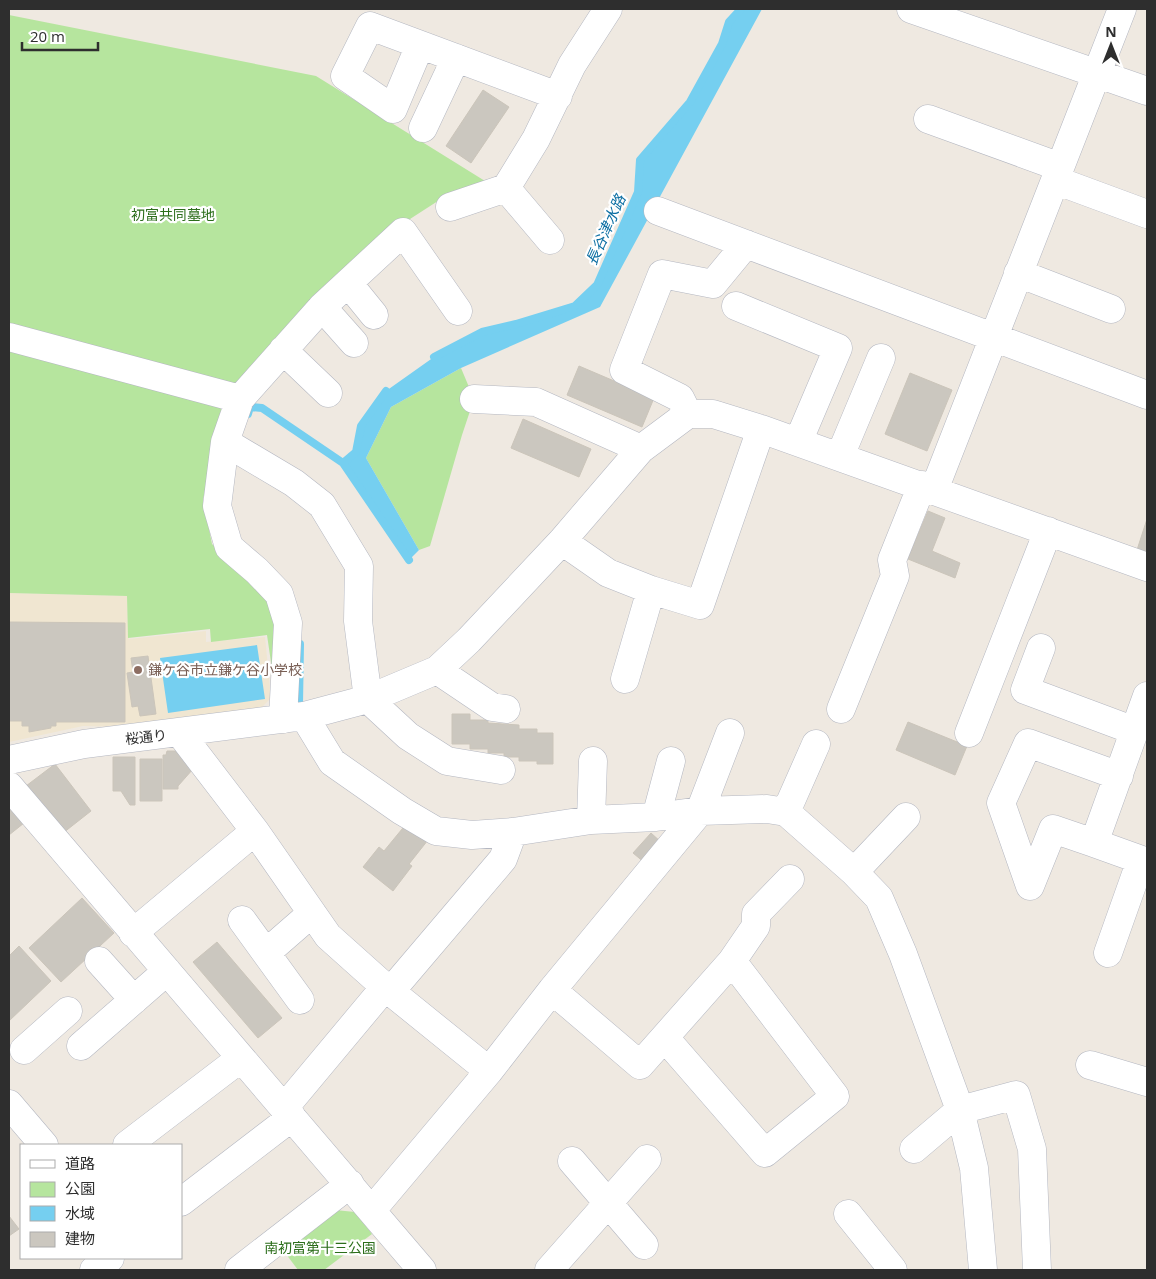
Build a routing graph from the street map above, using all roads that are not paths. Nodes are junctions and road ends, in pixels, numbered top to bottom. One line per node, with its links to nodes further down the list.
1 (608, 9): 8 (street)
2 (911, 9): 6 (street)
3 (1122, 9): 6 (street)
4 (420, 45): 5 (street)
5 (456, 58): 8 (street); 10 (street)
6 (1097, 75): 7 (street); 11 (street)
7 (1147, 91)
8 (558, 96): 12 (street)
9 (928, 119): 11 (street)
10 (423, 128)
11 (1057, 174): 15 (street); 18 (street)
12 (506, 188): 13 (street); 16 (street)
13 (450, 206)
14 (658, 211): 17 (street)
15 (1147, 214)
16 (550, 240)
17 (746, 244): 25 (street); 34 (street)
18 (1018, 273): 22 (street); 25 (street)
19 (348, 283): 21 (street); 23 (street); 24 (street)
20 (736, 306): 37 (street)
21 (322, 307): 27 (street); 28 (street)
22 (1111, 309)
23 (458, 312)
24 (374, 315)
25 (993, 336): 31 (street); 40 (street)
26 (9, 337): 32 (street)
27 (354, 343)
28 (283, 350): 30 (street); 32 (street)
29 (881, 358): 39 (street)
30 (328, 393)
31 (1147, 395)
32 (240, 399): 36 (street)
33 (474, 399): 38 (street)
34 (688, 414): 35 (street); 38 (street)
35 (761, 429): 37 (street); 44 (street)
36 (225, 442): 49 (street); 52 (street)
37 (798, 442): 39 (street)
38 (641, 449): 42 (street)
39 (840, 456): 40 (street)
40 (928, 488): 41 (street); 51 (street)
41 (1048, 531): 43 (street); 56 (street)
42 (562, 541): 44 (street); 46 (street)
43 (1147, 567)
44 (651, 590): 47 (street)
45 (1041, 648): 53 (street)
46 (437, 670): 49 (street, 桜通り); 50 (street)
47 (625, 679)
48 (1147, 696): 53 (street)
49 (368, 699): 52 (street, 桜通り); 61 (street)
50 (506, 709)
51 (841, 709)
52 (294, 718): 54 (street, 桜通り); 70 (street)
53 (1135, 731): 62 (street)
54 (180, 733): 58 (street, 桜通り); 69 (street)
55 (730, 733): 64 (street)
56 (969, 733)
57 (816, 744): 65 (street)
58 (9, 760)
59 (593, 761): 68 (street)
60 (671, 761): 66 (street)
61 (501, 770)
62 (1119, 776): 71 (street); 71 (street)
63 (9, 786): 77 (street)
64 (700, 812): 65 (street); 66 (street); 84 (street)
65 (786, 812): 73 (street)
66 (656, 816): 68 (street)
67 (906, 817): 73 (street)
68 (591, 820): 70 (street)
69 (255, 831): 75 (street); 77 (street)
70 (513, 832): 83 (street)
71 (1094, 843): 72 (street)
72 (1144, 861): 79 (street)
73 (854, 872): 93 (street)
74 (790, 879): 81 (street)
75 (312, 913): 78 (street); 83 (street)
76 (242, 920): 78 (street)
77 (133, 933): 82 (street)
78 (266, 953): 86 (street)
79 (1108, 953)
80 (99, 960): 85 (street)
81 (732, 960): 87 (street); 87 (street)
82 (167, 972): 85 (street); 89 (street)
83 (388, 989): 91 (street); 94 (street)
84 (552, 990): 87 (street); 91 (street)
85 (134, 1000): 88 (street)
86 (300, 1000)
87 (665, 1038)
88 (24, 1050)
89 (241, 1058): 94 (street); 97 (street)
90 (1090, 1065): 92 (street)
91 (489, 1070): 104 (street)
92 (1147, 1082)
93 (960, 1110): 98 (street); 113 (street); 114 (street)
94 (288, 1112): 101 (street); 102 (street)
95 (14, 1120): 96 (street)
96 (43, 1144)
97 (128, 1144)
98 (914, 1149)
99 (647, 1159): 103 (street)
100 (572, 1161): 103 (street)
101 (350, 1184): 104 (street); 110 (street)
102 (182, 1201)
103 (608, 1203): 106 (street); 108 (street)
104 (372, 1210): 111 (street)
105 (848, 1214): 112 (street)
106 (644, 1245)
107 (109, 1259): 109 (street)
108 (539, 1268)
109 (94, 1270)
110 (238, 1270)
111 (422, 1270)
112 (893, 1270)
113 (983, 1270)
114 (1038, 1270)

